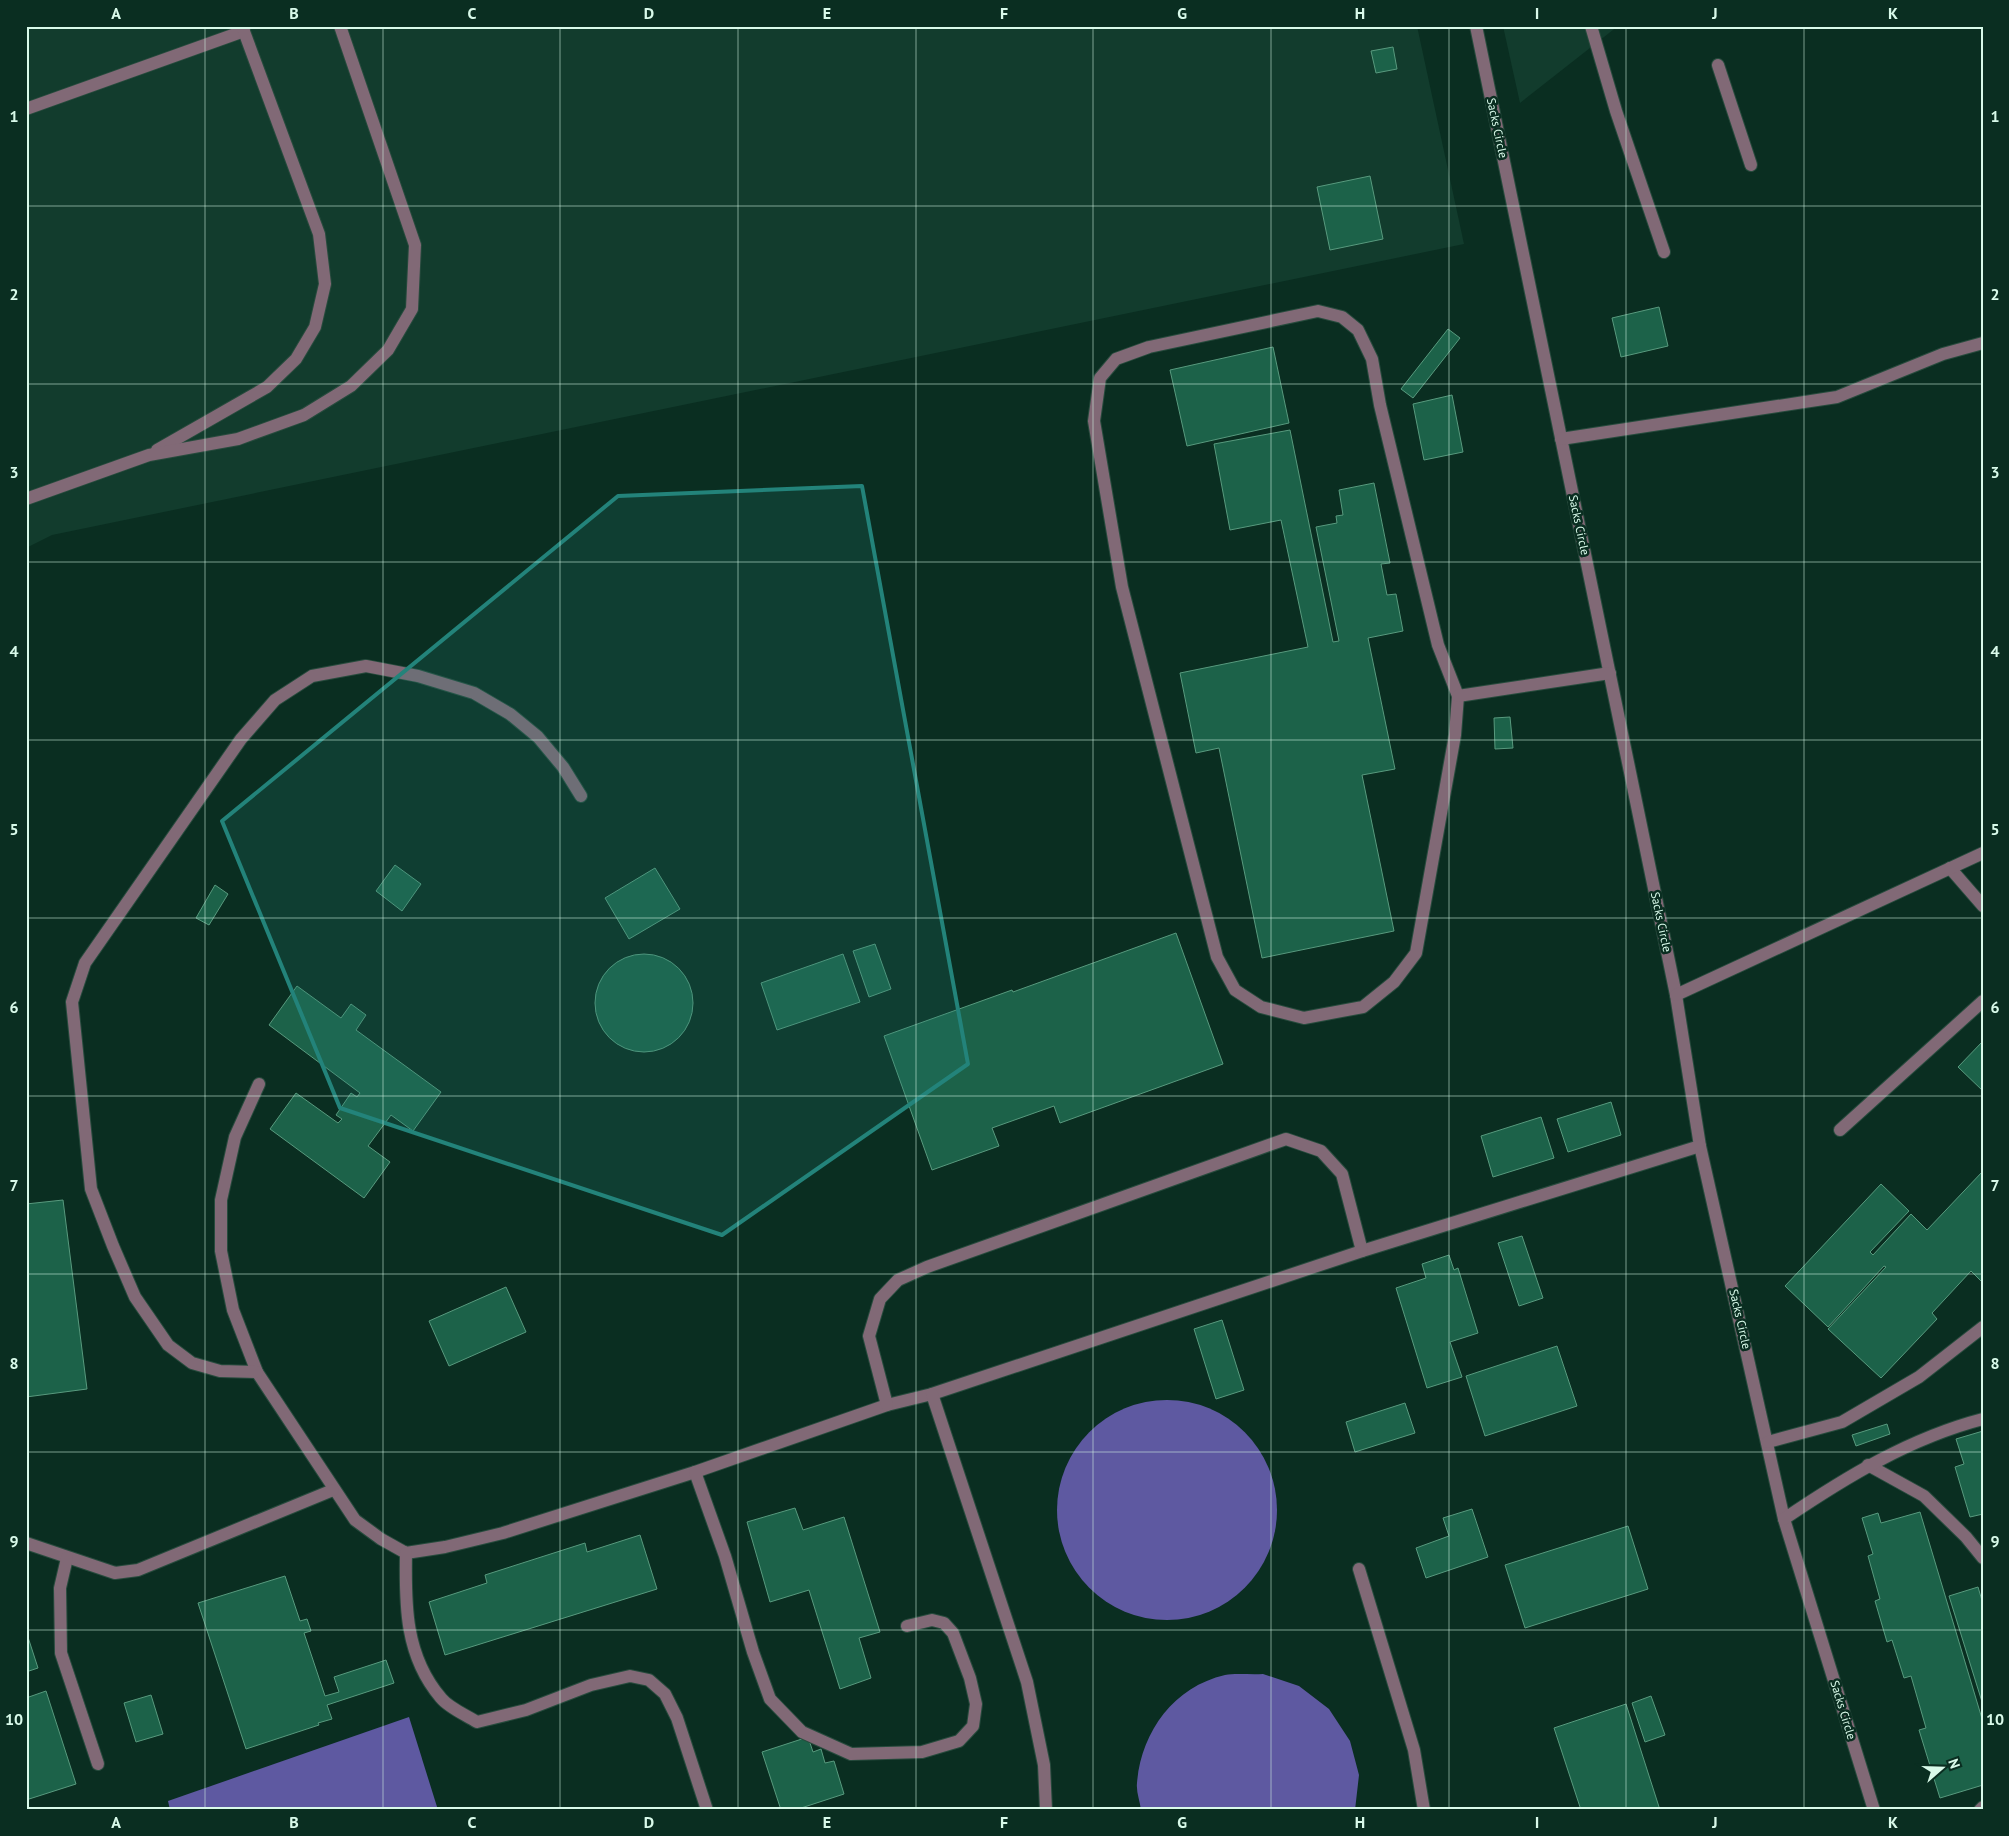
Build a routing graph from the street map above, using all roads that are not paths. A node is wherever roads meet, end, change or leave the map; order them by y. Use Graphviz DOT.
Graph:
graph roads {
  1 [pos="340,26"];
  2 [pos="1476,26"];
  3 [pos="1591,26"];
  4 [pos="243,28"];
  5 [pos="1718,65"];
  6 [pos="26,110"];
  7 [pos="1751,165"];
  8 [pos="1664,252"];
  9 [pos="1983,343"];
  10 [pos="1561,439"];
  11 [pos="149,455"];
  12 [pos="26,499"];
  13 [pos="1610,673"];
  14 [pos="1458,696"];
  15 [pos="581,796"];
  16 [pos="1983,853"];
  17 [pos="1950,868"];
  18 [pos="1983,906"];
  19 [pos="1676,995"];
  20 [pos="1983,1001"];
  21 [pos="259,1084"];
  22 [pos="1840,1130"];
  23 [pos="1700,1146"];
  24 [pos="1362,1250"];
  25 [pos="1983,1327"];
  26 [pos="257,1372"];
  27 [pos="932,1394"];
  28 [pos="887,1405"];
  29 [pos="1983,1418"];
  30 [pos="1768,1442"];
  31 [pos="1868,1465"];
  32 [pos="695,1472"];
  33 [pos="333,1490"];
  34 [pos="1784,1519"];
  35 [pos="26,1543"];
  36 [pos="406,1553"];
  37 [pos="67,1558"];
  38 [pos="1983,1558"];
  39 [pos="1359,1569"];
  40 [pos="908,1626"];
  41 [pos="98,1764"];
  42 [pos="1983,1807"];
  43 [pos="707,1810"];
  44 [pos="1046,1810"];
  45 [pos="1424,1810"];
  46 [pos="1874,1810"];
  47 [pos="1980,1810"];
  1 -- 11 [label="lane"];
  2 -- 10 [label="lane, Sacks Circle"];
  3 -- 8 [label="lane"];
  4 -- 6 [label="lane"];
  4 -- 11 [label="lane"];
  5 -- 7 [label="lane"];
  9 -- 10 [label="lane"];
  10 -- 13 [label="lane, Sacks Circle"];
  11 -- 12 [label="lane"];
  13 -- 14 [label="lane"];
  13 -- 19 [label="lane, Sacks Circle"];
  14 -- 14 [label="lane"];
  15 -- 26 [label="lane"];
  16 -- 17 [label="lane"];
  17 -- 18 [label="lane"];
  17 -- 19 [label="lane"];
  19 -- 23 [label="lane, Sacks Circle"];
  20 -- 22 [label="lane"];
  21 -- 26 [label="lane"];
  23 -- 24 [label="lane"];
  23 -- 30 [label="lane, Sacks Circle"];
  24 -- 27 [label="lane"];
  24 -- 28 [label="lane"];
  25 -- 30 [label="lane"];
  26 -- 33 [label="lane"];
  27 -- 28 [label="lane"];
  27 -- 44 [label="lane"];
  28 -- 32 [label="lane"];
  29 -- 31 [label="lane"];
  30 -- 34 [label="lane, Sacks Circle"];
  31 -- 34 [label="lane"];
  31 -- 38 [label="lane"];
  32 -- 36 [label="lane"];
  32 -- 40 [label="lane"];
  33 -- 36 [label="lane"];
  33 -- 37 [label="lane"];
  34 -- 46 [label="lane, Sacks Circle"];
  35 -- 37 [label="lane"];
  36 -- 43 [label="lane"];
  37 -- 41 [label="lane"];
  39 -- 45 [label="lane"];
  42 -- 47 [label="lane"];
}
